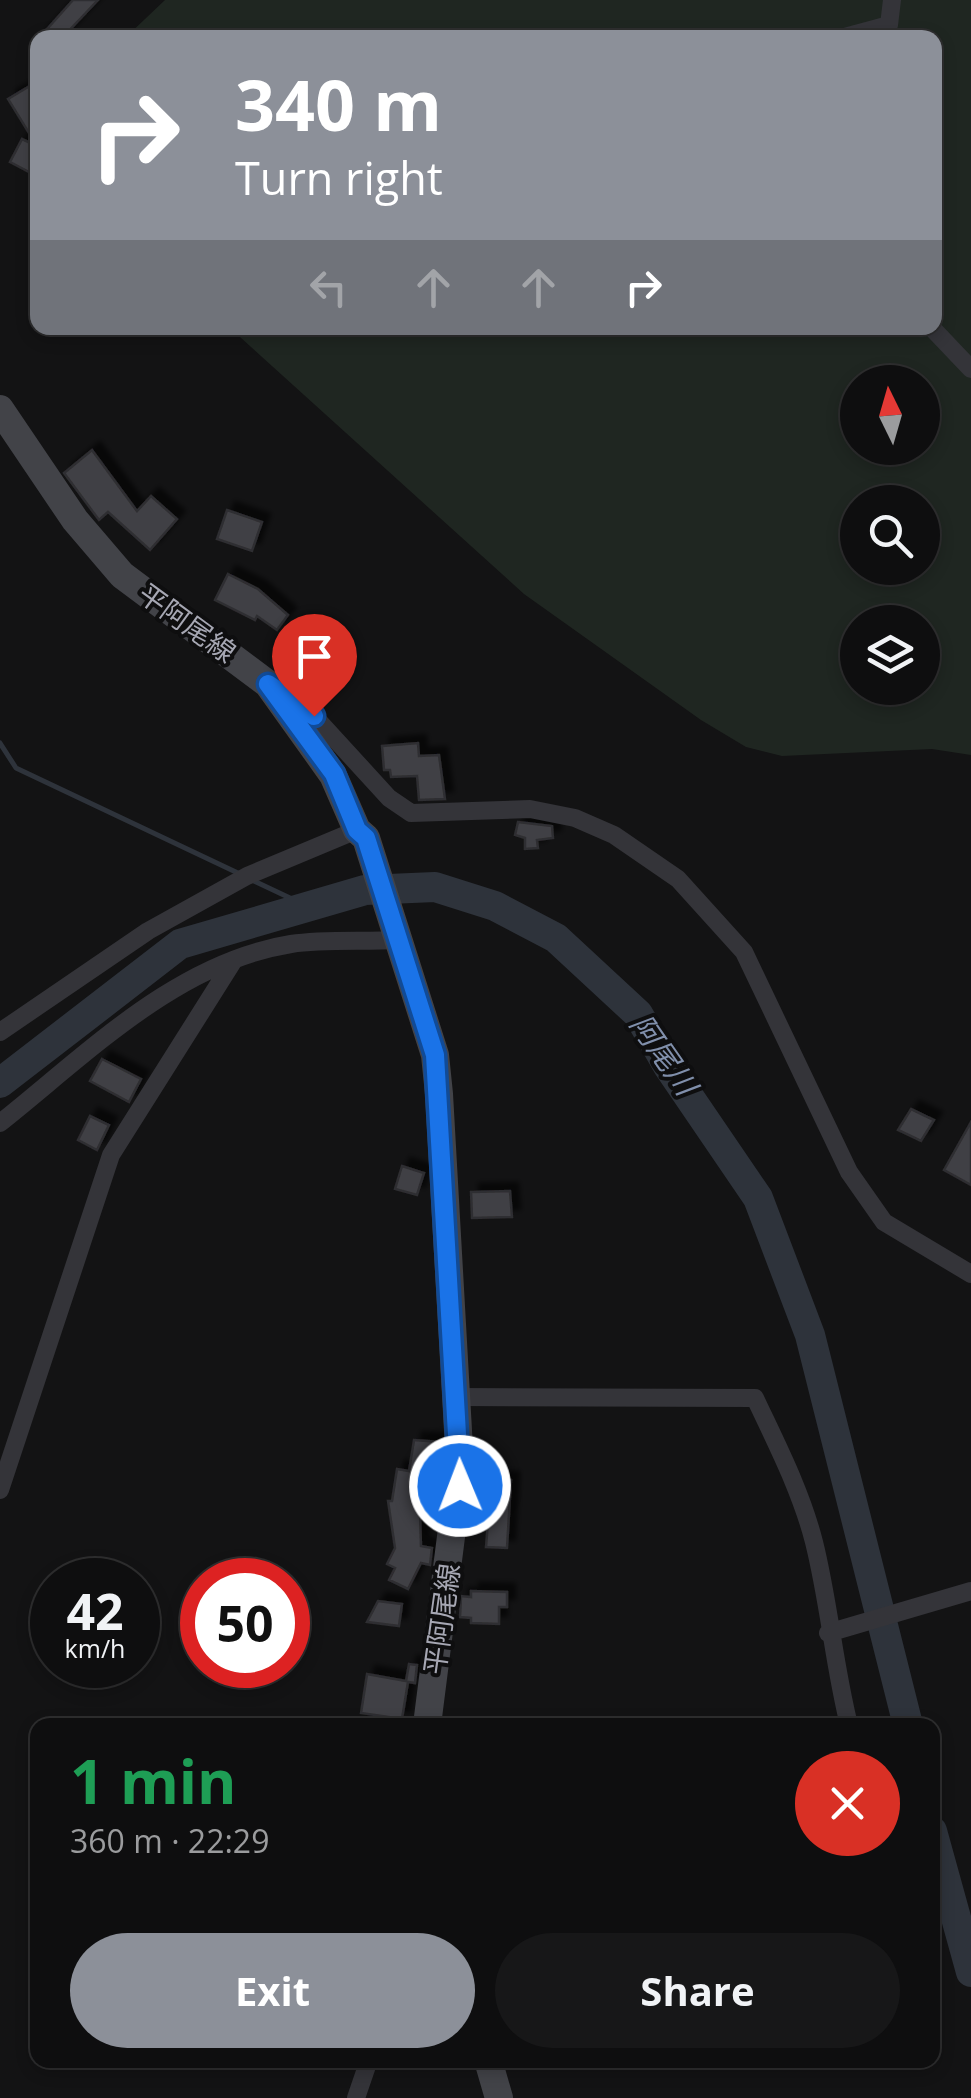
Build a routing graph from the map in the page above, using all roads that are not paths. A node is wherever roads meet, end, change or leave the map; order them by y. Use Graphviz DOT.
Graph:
graph roads {
  1 [pos="892,0"];
  2 [pos="873,30"];
  3 [pos="939,335"];
  4 [pos="971,369"];
  5 [pos="0,409"];
  6 [pos="268,684"];
  7 [pos="362,834"];
  8 [pos="396,935"];
  9 [pos="234,960"];
  10 [pos="0,1032"];
  11 [pos="0,1122"];
  12 [pos="971,1274"];
  13 [pos="457,1397"];
  14 [pos="0,1490"];
  15 [pos="966,1593"];
  16 [pos="828,1633"];
  17 [pos="428,1718"];
  18 [pos="847,1718"];
  19 [pos="366,2068"];
  20 [pos="490,2068"];
  21 [pos="356,2098"];
  22 [pos="499,2098"];
  1 -- 2 [label="street"];
  3 -- 4 [label="street"];
  5 -- 6 [label="main road, 平阿尾線"];
  6 -- 7 [label="main road, 平阿尾線"];
  6 -- 12 [label="street"];
  7 -- 8 [label="main road, 平阿尾線"];
  7 -- 10 [label="street"];
  8 -- 9 [label="street"];
  8 -- 13 [label="main road, 平阿尾線"];
  9 -- 11 [label="street"];
  9 -- 14 [label="street"];
  13 -- 16 [label="street"];
  13 -- 17 [label="main road, 平阿尾線"];
  15 -- 16 [label="street"];
  16 -- 18 [label="street"];
  19 -- 21 [label="street"];
  20 -- 22 [label="main road"];
}
